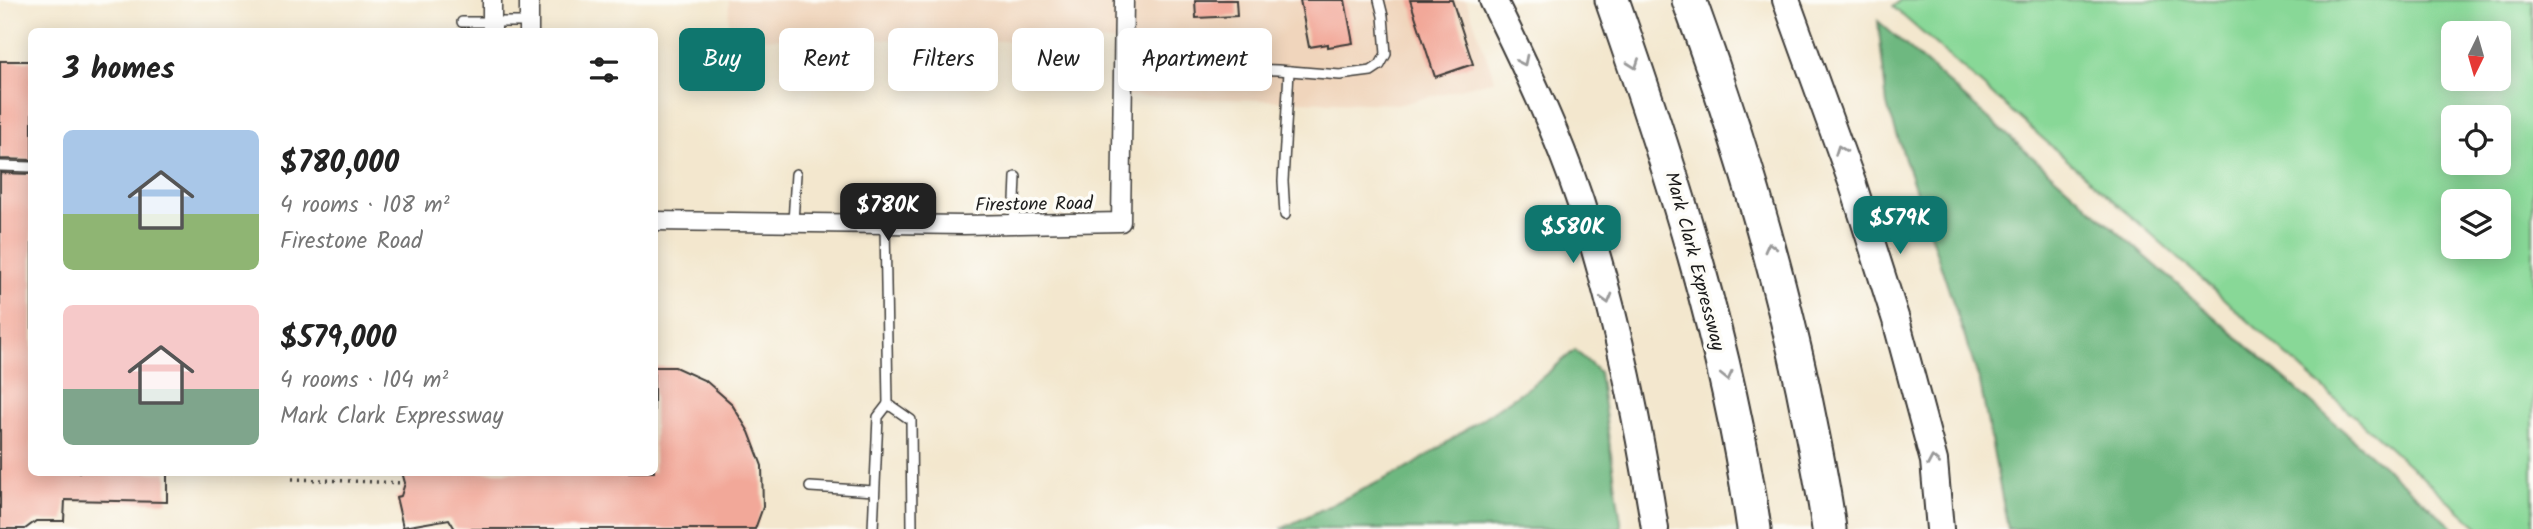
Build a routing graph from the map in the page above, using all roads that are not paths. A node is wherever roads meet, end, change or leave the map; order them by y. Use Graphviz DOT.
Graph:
graph roads {
  1 [pos="492,0"];
  2 [pos="529,0"];
  3 [pos="1124,0"];
  4 [pos="1379,0"];
  5 [pos="1493,0"];
  6 [pos="1612,0"];
  7 [pos="1689,0"];
  8 [pos="1786,0"];
  9 [pos="462,22"];
  10 [pos="492,27"];
  11 [pos="529,27"];
  12 [pos="1124,28"];
  13 [pos="1272,70"];
  14 [pos="1289,71"];
  15 [pos="1123,91"];
  16 [pos="0,166"];
  17 [pos="28,167"];
  18 [pos="796,174"];
  19 [pos="1016,177"];
  20 [pos="1285,215"];
  21 [pos="658,221"];
  22 [pos="793,222"];
  23 [pos="885,224"];
  24 [pos="1014,224"];
  25 [pos="1782,295"];
  26 [pos="888,404"];
  27 [pos="810,487"];
  28 [pos="874,491"];
  29 [pos="873,529"];
  30 [pos="912,529"];
  31 [pos="1656,529"];
  32 [pos="1754,529"];
  33 [pos="1829,529"];
  34 [pos="1845,529"];
  35 [pos="1940,529"];
  1 -- 10 [label="street"];
  2 -- 11 [label="street"];
  3 -- 12 [label="street"];
  4 -- 14 [label="lane"];
  5 -- 31 [label="main road, one-way"];
  6 -- 32 [label="highway, Mark Clark Expressway, one-way"];
  25 -- 7 [label="highway, one-way"];
  35 -- 8 [label="main road, one-way"];
  9 -- 10 [label="lane"];
  10 -- 11 [label="lane"];
  13 -- 14 [label="lane"];
  14 -- 20 [label="lane"];
  15 -- 24 [label="street, Firestone Road"];
  16 -- 17 [label="lane"];
  18 -- 22 [label="lane"];
  19 -- 24 [label="lane"];
  21 -- 22 [label="street, Firestone Road"];
  22 -- 23 [label="street, Firestone Road"];
  23 -- 24 [label="street, Firestone Road"];
  23 -- 26 [label="lane"];
  25 -- 33 [label="highway"];
  25 -- 34 [label="highway"];
  26 -- 28 [label="lane"];
  26 -- 30 [label="lane"];
  27 -- 28 [label="lane"];
  28 -- 29 [label="lane"];
}
